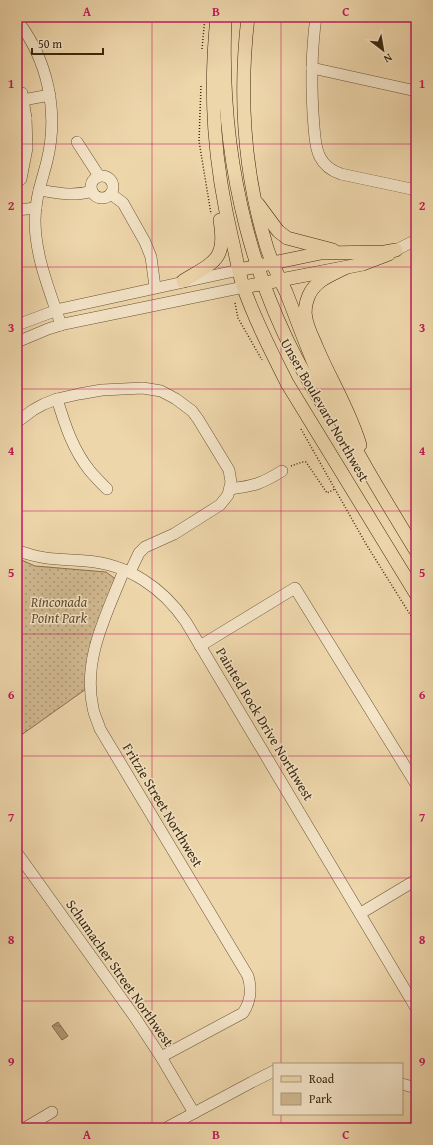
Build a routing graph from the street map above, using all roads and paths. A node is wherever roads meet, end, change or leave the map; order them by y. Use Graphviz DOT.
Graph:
graph roads {
  1 [pos="217,17"];
  2 [pos="225,17"];
  3 [pos="248,17"];
  4 [pos="316,17"];
  5 [pos="17,20"];
  6 [pos="312,68"];
  7 [pos="416,91"];
  8 [pos="50,94"];
  9 [pos="22,121"];
  10 [pos="214,124"];
  11 [pos="77,142"];
  12 [pos="27,148"];
  13 [pos="17,154"];
  14 [pos="99,176"];
  15 [pos="17,182"];
  16 [pos="39,190"];
  17 [pos="416,190"];
  18 [pos="92,191"];
  19 [pos="111,194"];
  20 [pos="256,201"];
  21 [pos="36,208"];
  22 [pos="17,210"];
  23 [pos="416,240"];
  24 [pos="396,250"];
  25 [pos="342,252"];
  26 [pos="273,264"];
  27 [pos="257,267"];
  28 [pos="344,268"];
  29 [pos="239,270"];
  30 [pos="279,279"];
  31 [pos="184,281"];
  32 [pos="263,283"];
  33 [pos="156,287"];
  34 [pos="244,287"];
  35 [pos="235,303"];
  36 [pos="56,310"];
  37 [pos="17,325"];
  38 [pos="61,325"];
  39 [pos="17,342"];
  40 [pos="262,360"];
  41 [pos="416,380"];
  42 [pos="416,392"];
  43 [pos="57,399"];
  44 [pos="17,422"];
  45 [pos="300,428"];
  46 [pos="348,436"];
  47 [pos="367,468"];
  48 [pos="282,471"];
  49 [pos="107,489"];
  50 [pos="230,489"];
  51 [pos="335,489"];
  52 [pos="17,550"];
  53 [pos="416,552"];
  54 [pos="127,571"];
  55 [pos="416,594"];
  56 [pos="416,624"];
  57 [pos="200,646"];
  58 [pos="416,784"];
  59 [pos="17,853"];
  60 [pos="416,880"];
  61 [pos="361,913"];
  62 [pos="416,1008"];
  63 [pos="161,1057"];
  64 [pos="273,1072"];
  65 [pos="403,1084"];
  66 [pos="416,1088"];
  67 [pos="52,1112"];
  68 [pos="194,1113"];
  69 [pos="416,1125"];
  70 [pos="25,1128"];
  71 [pos="166,1128"];
  72 [pos="412,1128"];
  1 -- 10 [label="main road, Unser Boulevard Northwest"];
  2 -- 27 [label="main road"];
  3 -- 20 [label="main road, Unser Boulevard Northwest"];
  4 -- 6 [label="street"];
  5 -- 8 [label="street"];
  6 -- 7 [label="street"];
  6 -- 17 [label="street"];
  8 -- 9 [label="street"];
  8 -- 16 [label="street"];
  9 -- 12 [label="street"];
  10 -- 29 [label="main road, Unser Boulevard Northwest"];
  10 -- 31 [label="main road"];
  11 -- 14 [label="street"];
  12 -- 13 [label="street"];
  12 -- 15 [label="street"];
  14 -- 18 [label="street"];
  14 -- 19 [label="street"];
  16 -- 18 [label="street"];
  16 -- 21 [label="street"];
  18 -- 19 [label="street"];
  19 -- 33 [label="street"];
  20 -- 25 [label="main road"];
  20 -- 26 [label="main road, Unser Boulevard Northwest"];
  21 -- 22 [label="street"];
  21 -- 36 [label="street"];
  23 -- 24 [label="street"];
  24 -- 25 [label="main road"];
  24 -- 28 [label="main road"];
  25 -- 26 [label="main road"];
  26 -- 27 [label="main road"];
  26 -- 30 [label="main road, Unser Boulevard Northwest"];
  27 -- 29 [label="main road"];
  27 -- 32 [label="main road"];
  28 -- 30 [label="main road"];
  28 -- 47 [label="main road"];
  29 -- 31 [label="street"];
  29 -- 34 [label="main road, Unser Boulevard Northwest"];
  30 -- 32 [label="main road"];
  30 -- 46 [label="main road, Unser Boulevard Northwest"];
  31 -- 33 [label="street"];
  32 -- 34 [label="main road"];
  32 -- 46 [label="main road"];
  33 -- 36 [label="street"];
  34 -- 38 [label="street"];
  34 -- 55 [label="main road, Unser Boulevard Northwest"];
  35 -- 40 [label="path"];
  36 -- 37 [label="street"];
  36 -- 38 [label="street"];
  38 -- 39 [label="street"];
  41 -- 42 [label="path"];
  43 -- 44 [label="street"];
  43 -- 49 [label="street"];
  43 -- 50 [label="street"];
  45 -- 51 [label="path"];
  46 -- 47 [label="main road, Unser Boulevard Northwest"];
  47 -- 53 [label="main road, Unser Boulevard Northwest"];
  48 -- 50 [label="street"];
  48 -- 51 [label="path"];
  50 -- 54 [label="street, Fritzie Street Northwest"];
  51 -- 56 [label="path"];
  52 -- 54 [label="street, Painted Rock Drive Northwest"];
  54 -- 57 [label="street, Painted Rock Drive Northwest"];
  54 -- 63 [label="street, Fritzie Street Northwest"];
  57 -- 58 [label="street"];
  57 -- 61 [label="street, Painted Rock Drive Northwest"];
  59 -- 63 [label="street, Schumacher Street Northwest"];
  60 -- 61 [label="street"];
  61 -- 62 [label="street, Painted Rock Drive Northwest"];
  63 -- 68 [label="street, Schumacher Street Northwest"];
  64 -- 68 [label="street"];
  65 -- 66 [label="street"];
  67 -- 70 [label="street"];
  68 -- 71 [label="street"];
  69 -- 72 [label="street"];
}
